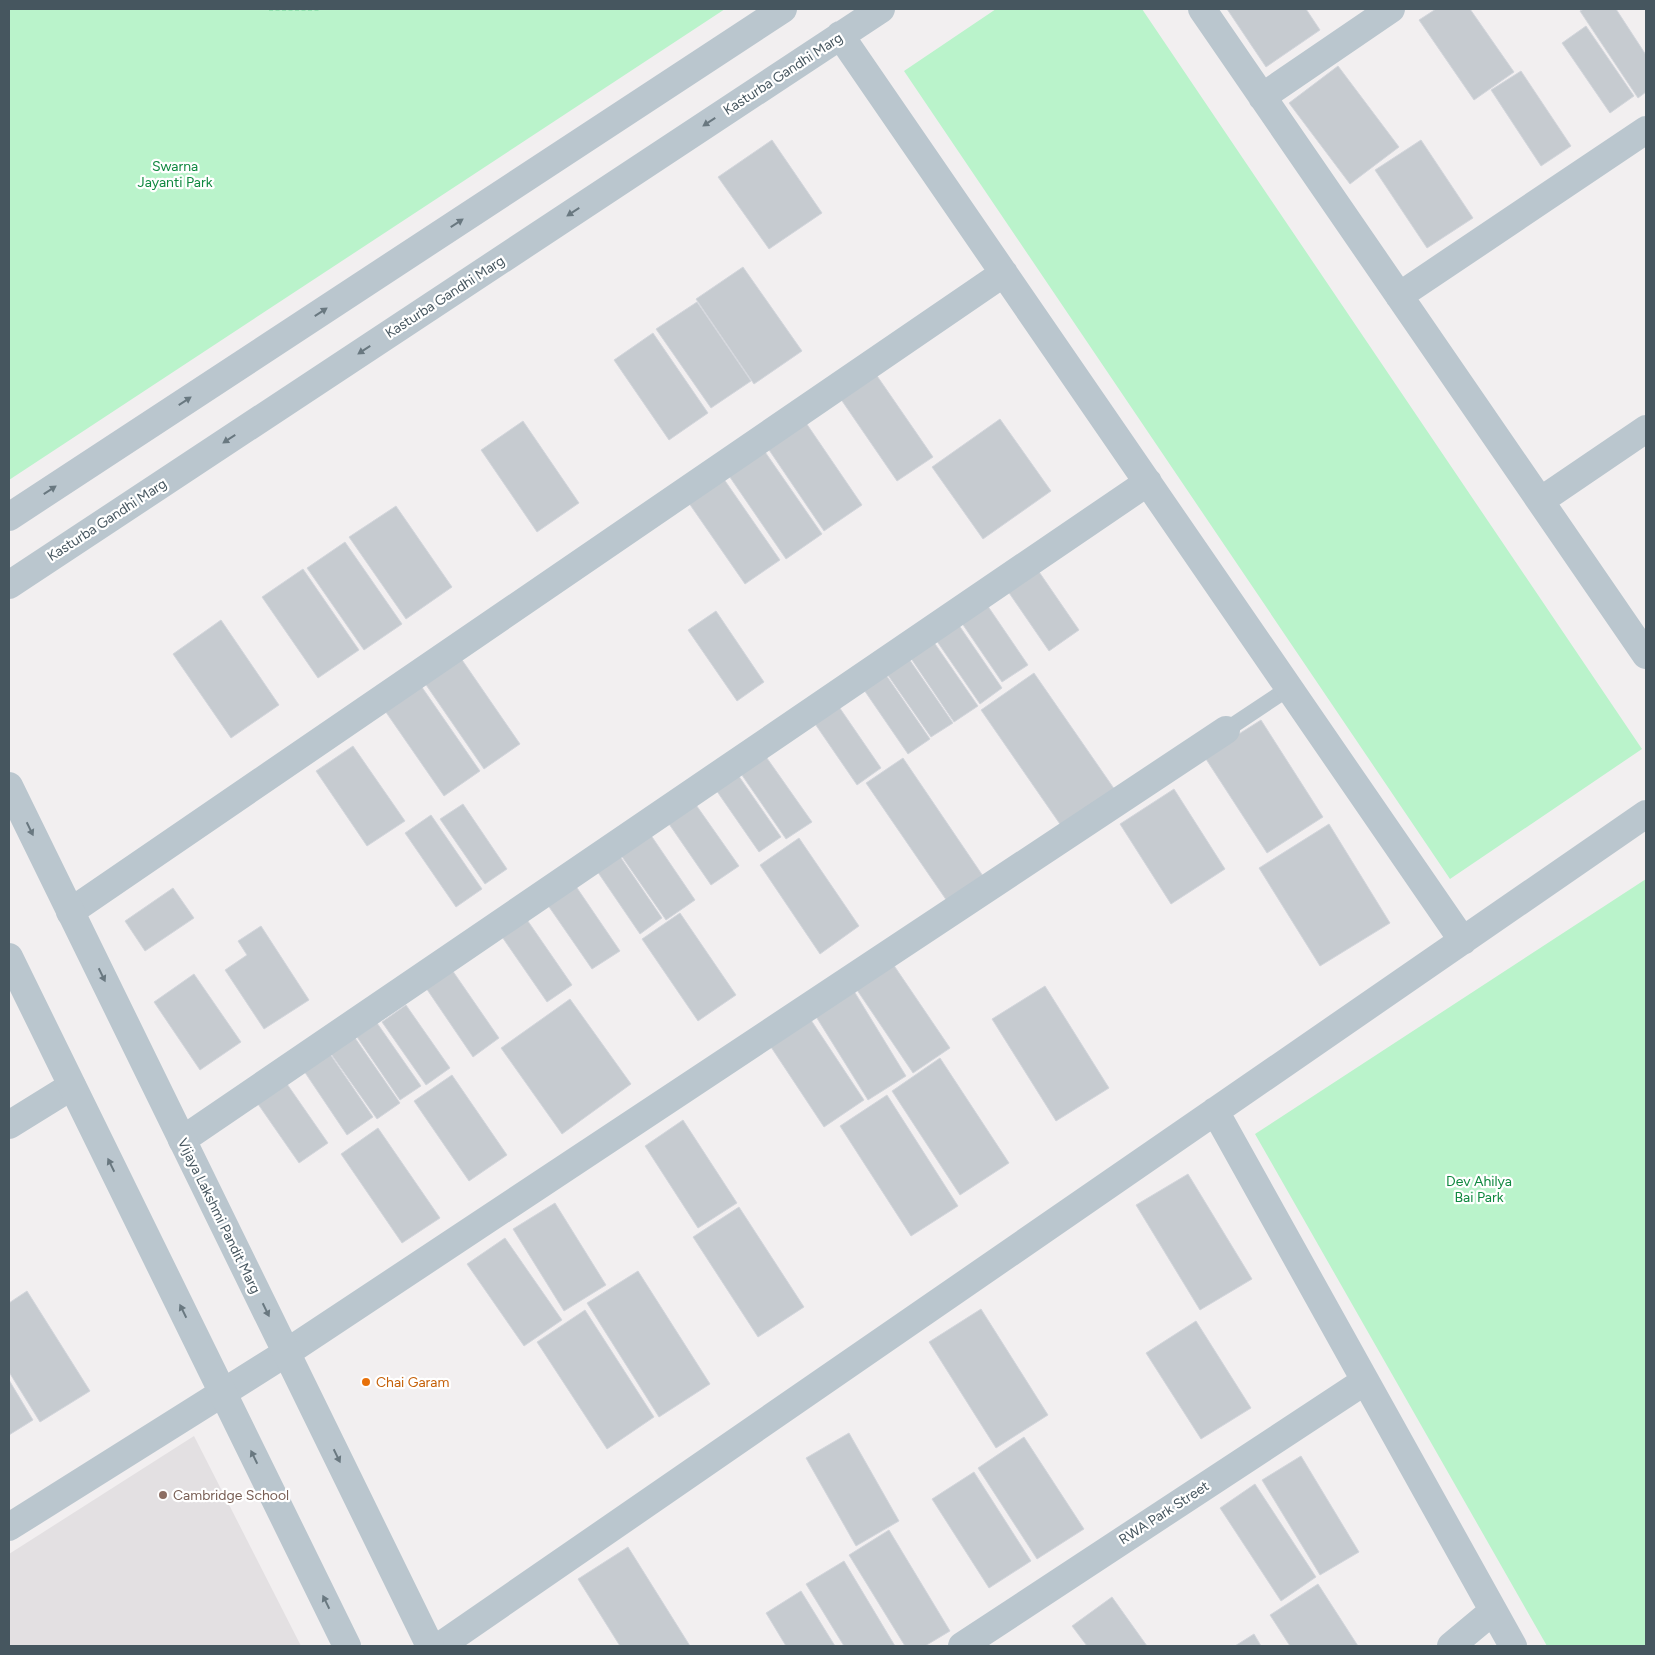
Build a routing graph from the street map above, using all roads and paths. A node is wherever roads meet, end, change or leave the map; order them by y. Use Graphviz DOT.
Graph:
graph roads {
  1 [pos="269,9"];
  2 [pos="319,9"];
  3 [pos="783,9"];
  4 [pos="881,9"];
  5 [pos="1202,9"];
  6 [pos="1391,9"];
  7 [pos="840,36"];
  8 [pos="1262,96"];
  9 [pos="1646,130"];
  10 [pos="1004,273"];
  11 [pos="1399,296"];
  12 [pos="1646,429"];
  13 [pos="1148,482"];
  14 [pos="1540,501"];
  15 [pos="9,517"];
  16 [pos="9,584"];
  17 [pos="1646,655"];
  18 [pos="1289,688"];
  19 [pos="1226,730"];
  20 [pos="9,786"];
  21 [pos="1646,814"];
  22 [pos="70,912"];
  23 [pos="1463,941"];
  24 [pos="9,957"];
  25 [pos="72,1086"];
  26 [pos="1215,1112"];
  27 [pos="9,1125"];
  28 [pos="182,1140"];
  29 [pos="286,1353"];
  30 [pos="1365,1381"];
  31 [pos="223,1392"];
  32 [pos="9,1527"];
  33 [pos="1493,1611"];
  34 [pos="347,1646"];
  35 [pos="430,1646"];
  36 [pos="440,1646"];
  37 [pos="962,1646"];
  38 [pos="1451,1646"];
  39 [pos="1513,1646"];
  1 -- 2 [label="path"];
  15 -- 3 [label="street, one-way"];
  4 -- 7 [label="street, Kasturba Gandhi Marg"];
  5 -- 8 [label="street"];
  6 -- 8 [label="street"];
  7 -- 10 [label="street"];
  7 -- 16 [label="street, Kasturba Gandhi Marg, one-way"];
  8 -- 11 [label="street"];
  9 -- 11 [label="street"];
  10 -- 13 [label="street"];
  10 -- 22 [label="street"];
  11 -- 14 [label="street"];
  12 -- 14 [label="street"];
  13 -- 18 [label="street"];
  13 -- 28 [label="street"];
  14 -- 17 [label="street"];
  18 -- 19 [label="lane"];
  18 -- 23 [label="street"];
  19 -- 29 [label="street"];
  20 -- 22 [label="street, Vijaya Lakshmi Pandit Marg, one-way"];
  21 -- 23 [label="street"];
  22 -- 28 [label="street, Vijaya Lakshmi Pandit Marg, one-way"];
  23 -- 26 [label="street"];
  24 -- 25 [label="street"];
  25 -- 27 [label="street"];
  31 -- 25 [label="street, one-way"];
  26 -- 30 [label="street"];
  26 -- 36 [label="street"];
  28 -- 29 [label="street, Vijaya Lakshmi Pandit Marg, one-way"];
  29 -- 31 [label="street"];
  29 -- 35 [label="street, Vijaya Lakshmi Pandit Marg, one-way"];
  30 -- 33 [label="street"];
  30 -- 37 [label="street, RWA Park Street"];
  31 -- 32 [label="street"];
  34 -- 31 [label="street, one-way"];
  33 -- 38 [label="street"];
  33 -- 39 [label="street"];
}
